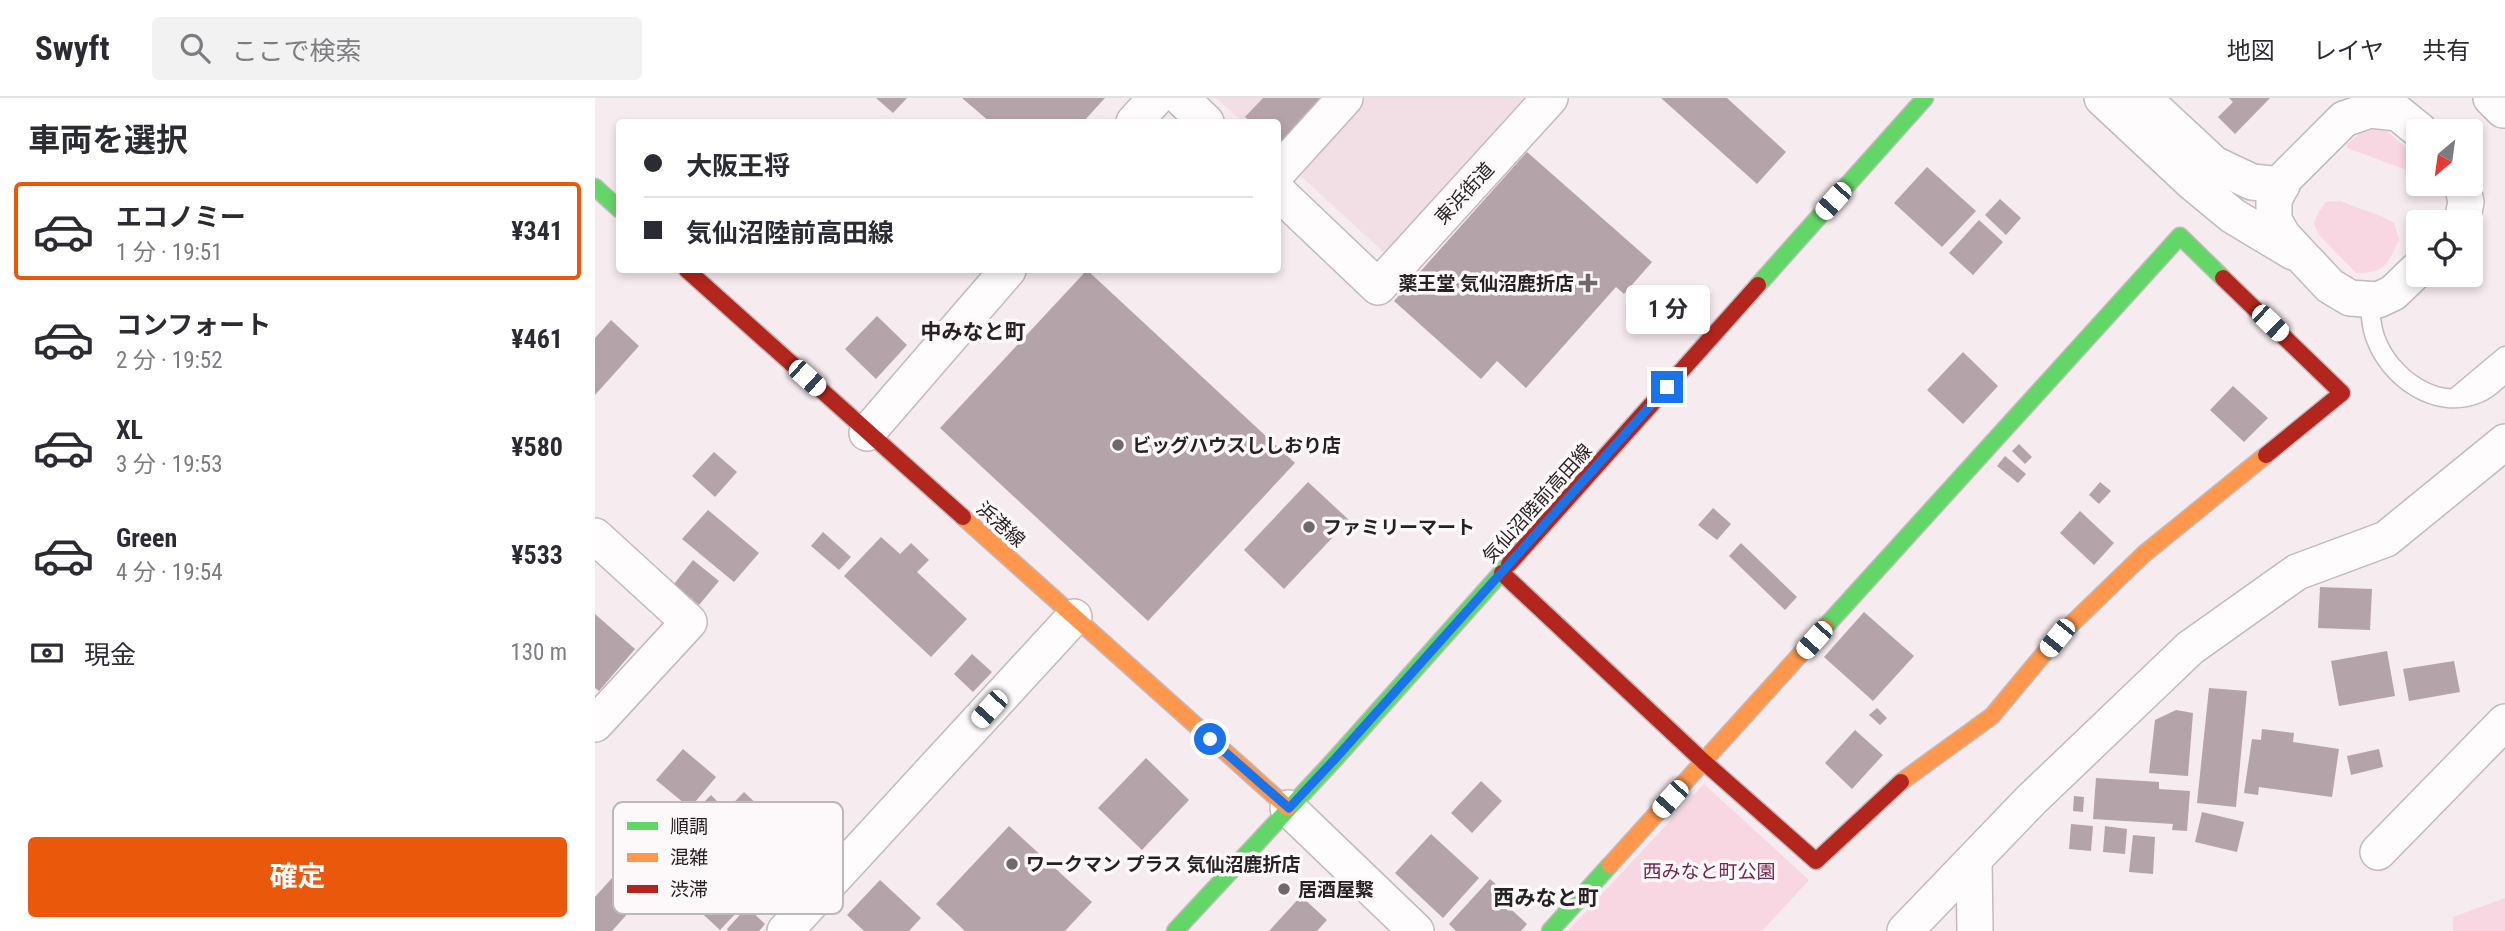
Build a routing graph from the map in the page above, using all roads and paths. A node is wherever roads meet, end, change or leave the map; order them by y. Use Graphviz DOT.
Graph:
graph roads {
  1 [pos="1156,98"];
  2 [pos="1181,98"];
  3 [pos="1345,98"];
  4 [pos="1550,98"];
  5 [pos="1925,98"];
  6 [pos="2102,98"];
  7 [pos="2119,98"];
  8 [pos="2143,98"];
  9 [pos="2491,98"];
  10 [pos="2505,108"];
  11 [pos="1138,119"];
  12 [pos="1203,119"];
  13 [pos="2406,120"];
  14 [pos="1281,169"];
  15 [pos="2282,185"];
  16 [pos="595,187"];
  17 [pos="1281,195"];
  18 [pos="616,206"];
  19 [pos="2233,216"];
  20 [pos="2299,255"];
  21 [pos="690,273"];
  22 [pos="1005,273"];
  23 [pos="2406,280"];
  24 [pos="2370,299"];
  25 [pos="2505,356"];
  26 [pos="2505,373"];
  27 [pos="2453,400"];
  28 [pos="867,433"];
  29 [pos="2505,442"];
  30 [pos="595,536"];
  31 [pos="1502,573"];
  32 [pos="1073,617"];
  33 [pos="2505,722"];
  34 [pos="595,724"];
  35 [pos="1704,762"];
  36 [pos="1289,808"];
  37 [pos="2378,852"];
  38 [pos="1974,861"];
  39 [pos="843,868"];
  40 [pos="801,914"];
  41 [pos="785,931"];
  42 [pos="1175,931"];
  43 [pos="1416,931"];
  44 [pos="1550,931"];
  45 [pos="1905,931"];
  46 [pos="1975,931"];
  1 -- 11 [label="street"];
  2 -- 12 [label="street"];
  3 -- 14 [label="street"];
  4 -- 17 [label="street, 東浜街道"];
  5 -- 31 [label="street, 気仙沼陸前高田線"];
  6 -- 19 [label="street"];
  7 -- 19 [label="street"];
  8 -- 15 [label="street"];
  9 -- 10 [label="street"];
  13 -- 15 [label="street"];
  15 -- 20 [label="street"];
  16 -- 18 [label="street"];
  19 -- 20 [label="street"];
  20 -- 24 [label="street"];
  21 -- 28 [label="street, 浜港線"];
  22 -- 28 [label="street"];
  23 -- 24 [label="street"];
  24 -- 27 [label="lane"];
  25 -- 27 [label="lane"];
  26 -- 27 [label="lane"];
  28 -- 32 [label="street, 浜港線"];
  29 -- 38 [label="street"];
  30 -- 34 [label="street"];
  31 -- 35 [label="street"];
  31 -- 36 [label="street, 気仙沼陸前高田線"];
  32 -- 36 [label="street, 浜港線"];
  32 -- 39 [label="street"];
  33 -- 37 [label="street"];
  35 -- 35 [label="street"];
  35 -- 44 [label="street"];
  36 -- 42 [label="street, 気仙沼陸前高田線"];
  36 -- 43 [label="street"];
  38 -- 45 [label="street"];
  38 -- 46 [label="street"];
  40 -- 41 [label="street"];
}
